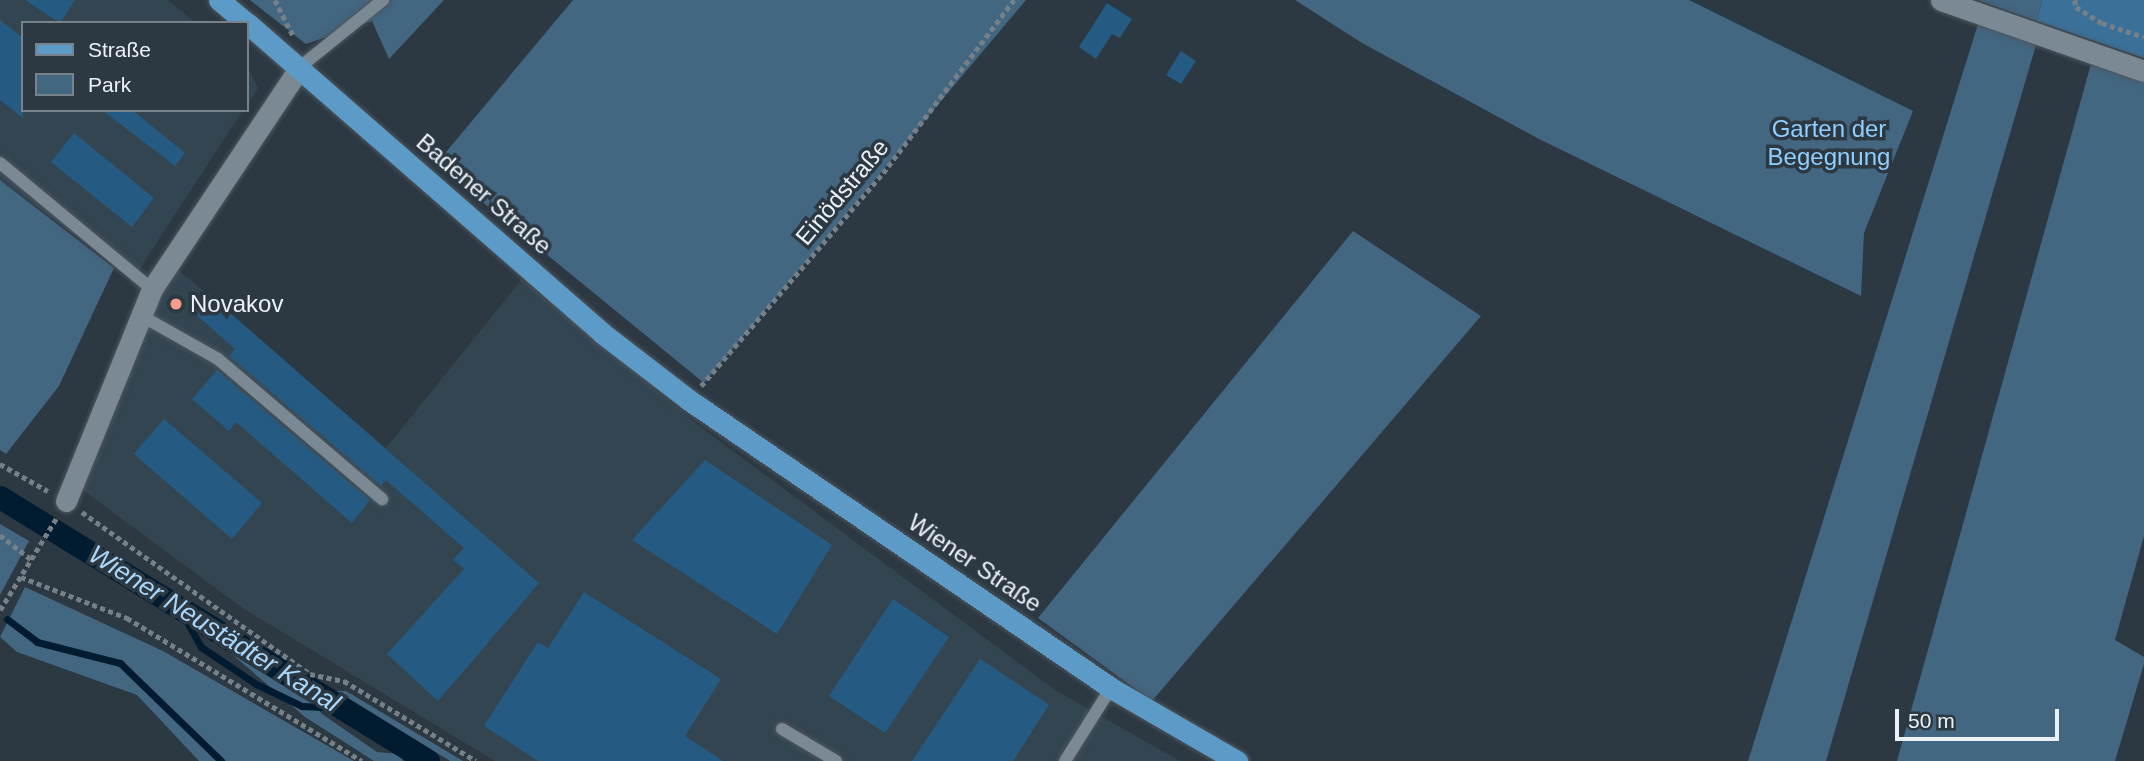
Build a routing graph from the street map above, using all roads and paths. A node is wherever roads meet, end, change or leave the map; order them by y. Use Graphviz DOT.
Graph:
graph roads {
  1 [pos="219,0"];
  2 [pos="383,0"];
  3 [pos="1014,0"];
  4 [pos="1941,0"];
  5 [pos="2076,0"];
  6 [pos="245,21"];
  7 [pos="248,24"];
  8 [pos="2144,37"];
  9 [pos="300,67"];
  10 [pos="2144,71"];
  11 [pos="0,163"];
  12 [pos="152,289"];
  13 [pos="140,314"];
  14 [pos="690,400"];
  15 [pos="0,464"];
  16 [pos="382,499"];
  17 [pos="66,501"];
  18 [pos="0,535"];
  19 [pos="32,560"];
  20 [pos="21,578"];
  21 [pos="0,610"];
  22 [pos="1111,688"];
  23 [pos="782,729"];
  24 [pos="362,761"];
  25 [pos="476,761"];
  26 [pos="836,761"];
  27 [pos="1065,761"];
  28 [pos="1237,761"];
  1 -- 6 [label="main road, Badener Straße"];
  2 -- 9 [label="lane"];
  3 -- 14 [label="path, Einödstraße"];
  4 -- 10 [label="street"];
  5 -- 8 [label="path"];
  7 -- 9 [label="main road, Badener Straße"];
  9 -- 12 [label="street"];
  9 -- 14 [label="main road, Badener Straße"];
  11 -- 12 [label="lane"];
  12 -- 13 [label="street"];
  13 -- 16 [label="lane"];
  13 -- 17 [label="street"];
  14 -- 22 [label="main road, Wiener Straße"];
  15 -- 17 [label="path"];
  17 -- 19 [label="path"];
  17 -- 25 [label="path"];
  18 -- 19 [label="path"];
  19 -- 20 [label="path"];
  20 -- 21 [label="path"];
  20 -- 24 [label="path"];
  22 -- 27 [label="lane"];
  22 -- 28 [label="main road, Wiener Straße"];
  23 -- 26 [label="lane"];
}
